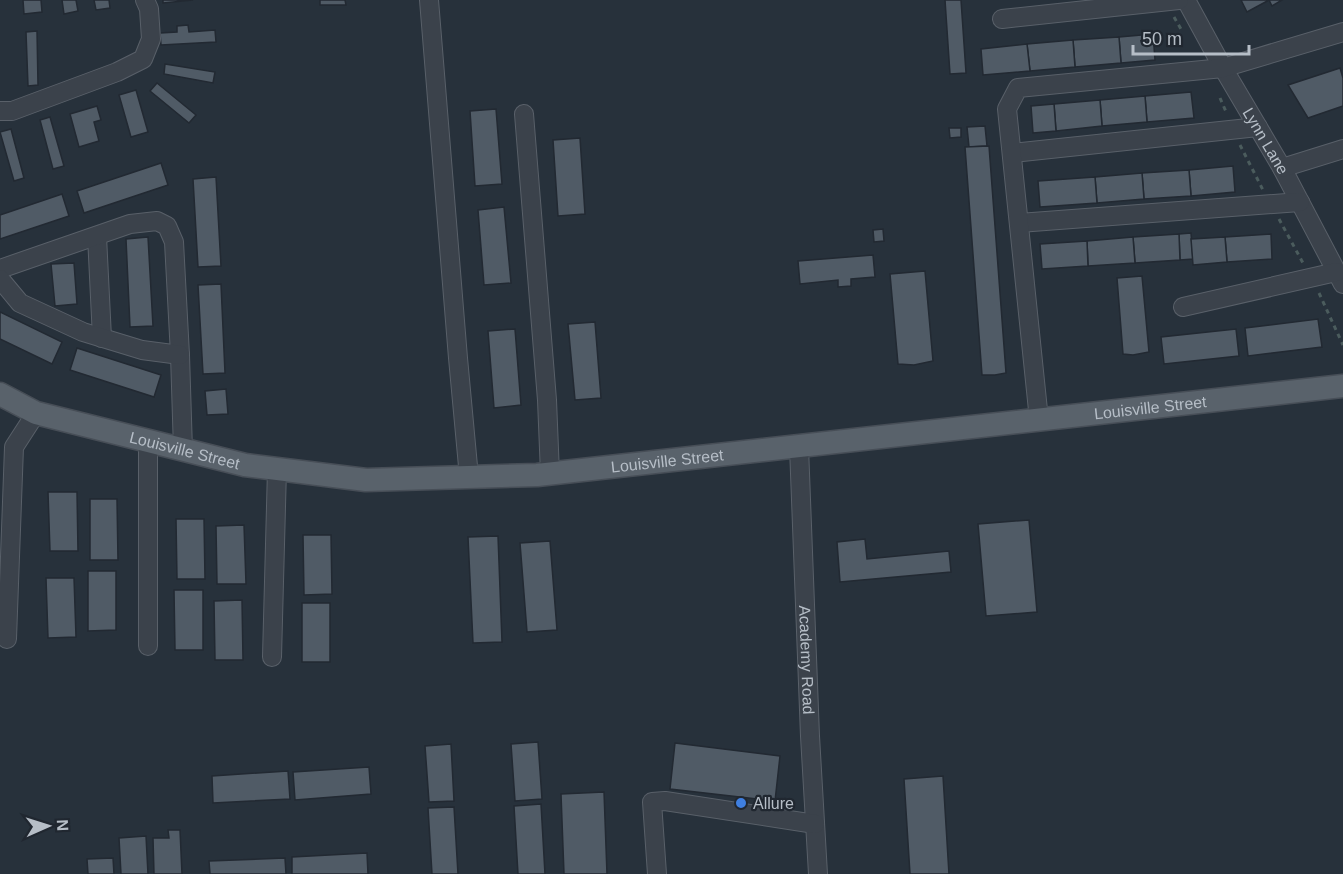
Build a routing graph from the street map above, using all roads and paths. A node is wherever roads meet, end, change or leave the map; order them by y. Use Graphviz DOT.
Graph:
graph roads {
  1 [pos="145,0"];
  2 [pos="429,0"];
  3 [pos="1186,0"];
  4 [pos="1172,1"];
  5 [pos="1002,19"];
  6 [pos="1182,31"];
  7 [pos="1343,32"];
  8 [pos="1214,69"];
  9 [pos="0,111"];
  10 [pos="525,114"];
  11 [pos="1257,127"];
  12 [pos="1233,129"];
  13 [pos="1343,149"];
  14 [pos="1012,153"];
  15 [pos="1282,168"];
  16 [pos="1300,202"];
  17 [pos="1271,204"];
  18 [pos="1019,223"];
  19 [pos="98,236"];
  20 [pos="0,269"];
  21 [pos="1311,278"];
  22 [pos="1340,278"];
  23 [pos="0,279"];
  24 [pos="1183,307"];
  25 [pos="102,339"];
  26 [pos="1343,345"];
  27 [pos="180,355"];
  28 [pos="1343,386"];
  29 [pos="0,394"];
  30 [pos="36,413"];
  31 [pos="1039,420"];
  32 [pos="148,441"];
  33 [pos="799,447"];
  34 [pos="183,450"];
  35 [pos="277,469"];
  36 [pos="550,474"];
  37 [pos="470,477"];
  38 [pos="5,548"];
  39 [pos="7,639"];
  40 [pos="148,646"];
  41 [pos="272,657"];
  42 [pos="816,824"];
  43 [pos="657,874"];
  44 [pos="818,874"];
  1 -- 9 [label="street"];
  2 -- 37 [label="street"];
  3 -- 8 [label="street, Lynn Lane"];
  4 -- 5 [label="street"];
  4 -- 6 [label="path"];
  7 -- 8 [label="street"];
  8 -- 11 [label="street, Lynn Lane"];
  8 -- 12 [label="path"];
  8 -- 14 [label="street"];
  10 -- 36 [label="street"];
  11 -- 12 [label="street"];
  11 -- 15 [label="street, Lynn Lane"];
  12 -- 14 [label="street"];
  12 -- 17 [label="path"];
  13 -- 15 [label="street"];
  14 -- 18 [label="street"];
  15 -- 16 [label="street, Lynn Lane"];
  16 -- 17 [label="street"];
  16 -- 22 [label="street, Lynn Lane"];
  17 -- 18 [label="street"];
  17 -- 21 [label="path"];
  18 -- 31 [label="street"];
  19 -- 20 [label="street"];
  19 -- 25 [label="street"];
  19 -- 27 [label="street"];
  21 -- 22 [label="street"];
  21 -- 24 [label="street"];
  21 -- 26 [label="path"];
  23 -- 25 [label="street"];
  25 -- 27 [label="street"];
  27 -- 34 [label="street"];
  28 -- 31 [label="main road, Louisville Street"];
  29 -- 30 [label="main road, Louisville Street"];
  30 -- 32 [label="main road, Louisville Street"];
  30 -- 38 [label="street"];
  31 -- 33 [label="main road, Louisville Street"];
  32 -- 34 [label="main road, Louisville Street"];
  32 -- 40 [label="street"];
  33 -- 36 [label="main road, Louisville Street"];
  33 -- 42 [label="street, Academy Road"];
  34 -- 35 [label="main road, Louisville Street"];
  35 -- 37 [label="main road, Louisville Street"];
  35 -- 41 [label="street"];
  36 -- 37 [label="main road, Louisville Street"];
  38 -- 39 [label="street"];
  42 -- 43 [label="street"];
  42 -- 44 [label="street, Academy Road"];
}
